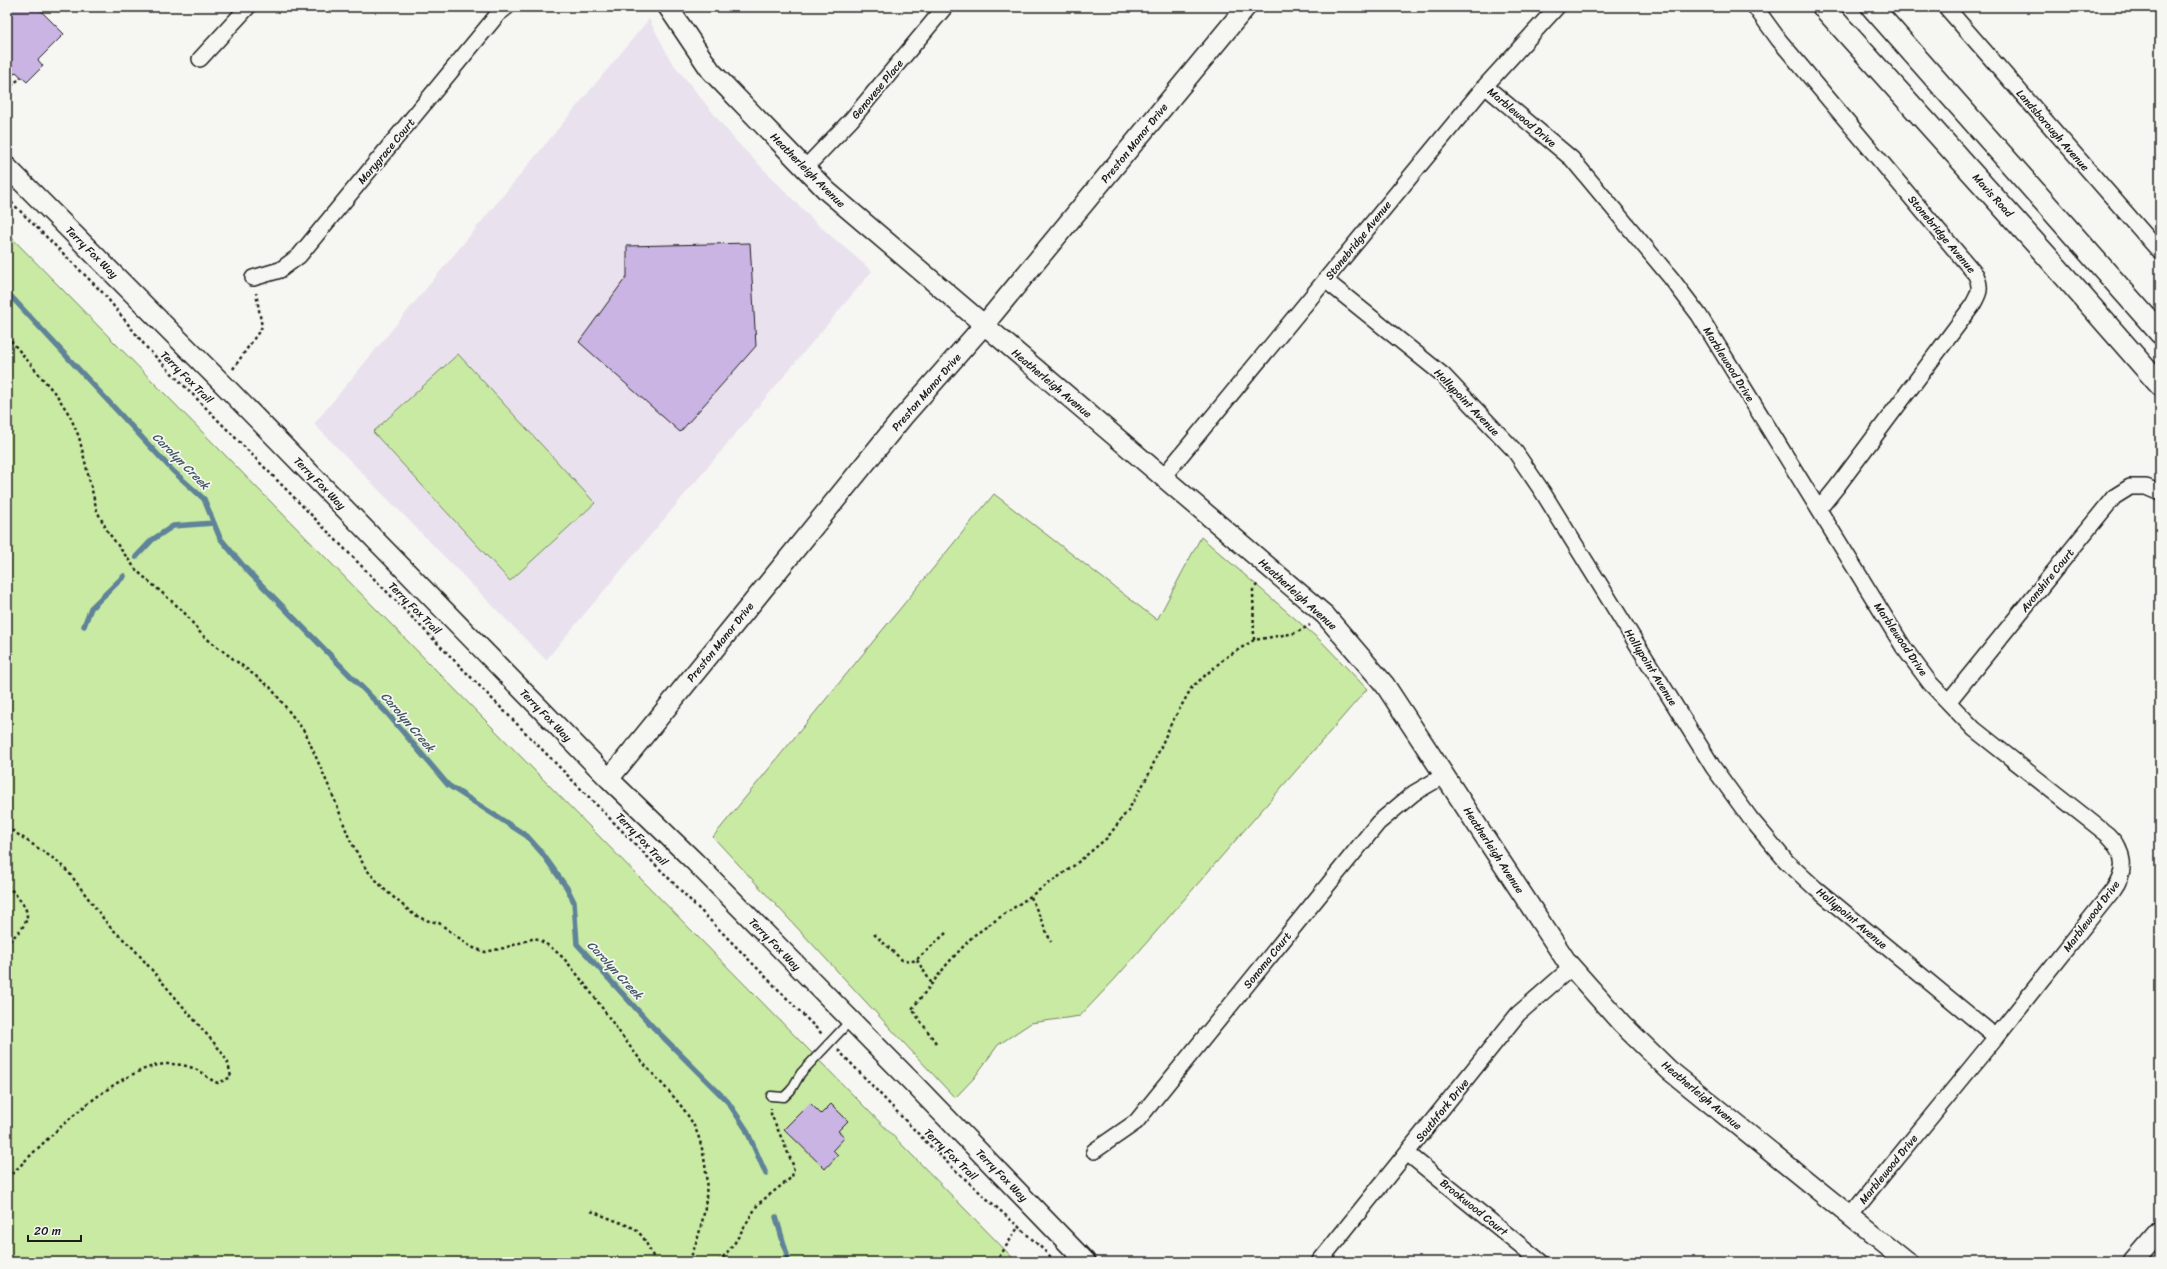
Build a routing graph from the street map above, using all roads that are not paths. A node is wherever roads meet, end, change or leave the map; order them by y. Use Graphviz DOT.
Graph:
graph roads {
  1 [pos="248,7"];
  2 [pos="507,7"];
  3 [pos="668,7"];
  4 [pos="945,7"];
  5 [pos="1246,7"];
  6 [pos="1558,7"];
  7 [pos="1755,7"];
  8 [pos="1823,7"];
  9 [pos="1872,7"];
  10 [pos="1946,7"];
  11 [pos="200,59"];
  12 [pos="1485,86"];
  13 [pos="7,167"];
  14 [pos="805,168"];
  15 [pos="2160,252"];
  16 [pos="253,278"];
  17 [pos="1325,280"];
  18 [pos="984,325"];
  19 [pos="2160,333"];
  20 [pos="2160,386"];
  21 [pos="1163,477"];
  22 [pos="2160,493"];
  23 [pos="1818,508"];
  24 [pos="1948,702"];
  25 [pos="1445,775"];
  26 [pos="609,779"];
  27 [pos="1572,967"];
  28 [pos="850,1021"];
  29 [pos="1996,1037"];
  30 [pos="771,1096"];
  31 [pos="1094,1151"];
  32 [pos="1407,1153"];
  33 [pos="1850,1216"];
  34 [pos="2160,1231"];
  35 [pos="1086,1262"];
  36 [pos="1319,1262"];
  37 [pos="1541,1262"];
  38 [pos="1907,1262"];
  39 [pos="2133,1262"];
  1 -- 11 [label="street"];
  2 -- 16 [label="street, Marygrace Court"];
  3 -- 14 [label="street, Heatherleigh Avenue"];
  4 -- 14 [label="street, Genovese Place"];
  5 -- 18 [label="street, Preston Manor Drive"];
  6 -- 12 [label="street, Stonebridge Avenue"];
  7 -- 23 [label="street, Stonebridge Avenue"];
  8 -- 20 [label="main road, Mavis Road"];
  9 -- 19 [label="main road"];
  10 -- 15 [label="street, Landsborough Avenue"];
  12 -- 17 [label="street, Stonebridge Avenue"];
  12 -- 23 [label="street, Marblewood Drive"];
  13 -- 26 [label="street, Terry Fox Way"];
  14 -- 18 [label="street, Heatherleigh Avenue"];
  17 -- 21 [label="street, Stonebridge Avenue"];
  17 -- 29 [label="street, Hollypoint Avenue"];
  18 -- 21 [label="street, Heatherleigh Avenue"];
  18 -- 26 [label="street, Preston Manor Drive"];
  21 -- 25 [label="street, Heatherleigh Avenue"];
  22 -- 24 [label="street, Avonshire Court"];
  23 -- 24 [label="street, Marblewood Drive"];
  24 -- 29 [label="street, Marblewood Drive"];
  25 -- 27 [label="street, Heatherleigh Avenue"];
  25 -- 31 [label="street, Sonoma Court"];
  26 -- 28 [label="street, Terry Fox Way"];
  27 -- 32 [label="street, Southfork Drive"];
  27 -- 33 [label="street, Heatherleigh Avenue"];
  28 -- 30 [label="lane"];
  28 -- 35 [label="street, Terry Fox Way"];
  29 -- 33 [label="street, Marblewood Drive"];
  32 -- 36 [label="street, Southfork Drive"];
  32 -- 37 [label="street, Brookwood Court"];
  33 -- 38 [label="street, Heatherleigh Avenue"];
  34 -- 39 [label="street"];
}
